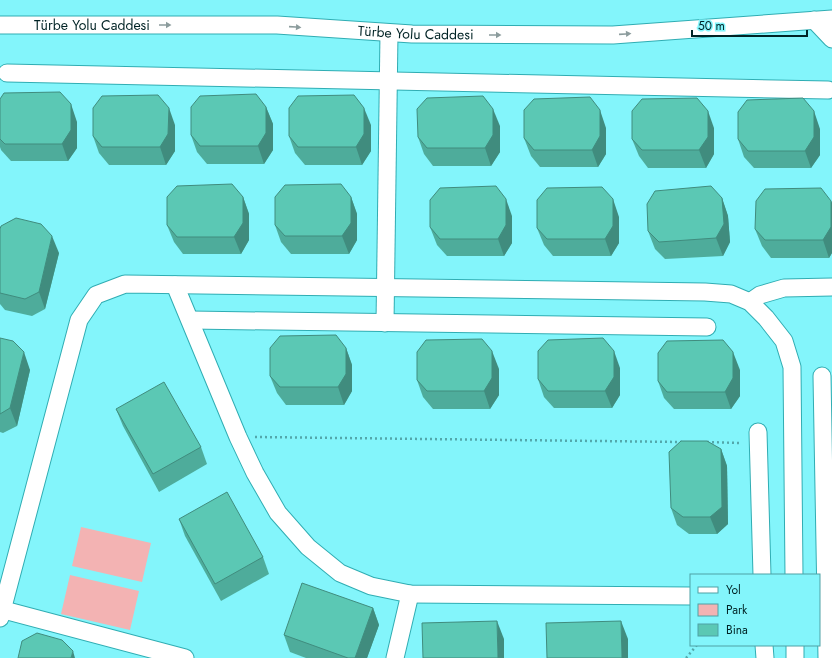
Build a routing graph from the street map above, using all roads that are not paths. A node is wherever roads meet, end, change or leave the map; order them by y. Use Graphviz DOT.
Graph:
graph roads {
  1 [pos="832,18"];
  2 [pos="814,20"];
  3 [pos="0,25"];
  4 [pos="389,33"];
  5 [pos="832,39"];
  6 [pos="7,73"];
  7 [pos="389,81"];
  8 [pos="828,90"];
  9 [pos="175,285"];
  10 [pos="832,287"];
  11 [pos="386,288"];
  12 [pos="750,302"];
  13 [pos="190,320"];
  14 [pos="385,322"];
  15 [pos="707,327"];
  16 [pos="822,376"];
  17 [pos="758,432"];
  18 [pos="762,574"];
  19 [pos="794,574"];
  20 [pos="822,588"];
  21 [pos="410,594"];
  22 [pos="690,596"];
  23 [pos="1,612"];
  24 [pos="764,646"];
  25 [pos="795,646"];
  26 [pos="126,651"];
  27 [pos="185,658"];
  28 [pos="395,658"];
  29 [pos="765,658"];
  30 [pos="795,658"];
  31 [pos="827,658"];
  1 -- 2 [label="street, Türbe Yolu Caddesi"];
  4 -- 2 [label="street, Türbe Yolu Caddesi, one-way"];
  2 -- 5 [label="street"];
  3 -- 4 [label="street, Türbe Yolu Caddesi, one-way"];
  4 -- 7 [label="street"];
  6 -- 7 [label="street"];
  7 -- 8 [label="street"];
  7 -- 11 [label="street"];
  9 -- 11 [label="street"];
  9 -- 13 [label="street"];
  9 -- 23 [label="street"];
  10 -- 12 [label="street"];
  11 -- 12 [label="street"];
  11 -- 14 [label="street"];
  12 -- 19 [label="street"];
  13 -- 14 [label="street"];
  13 -- 21 [label="street"];
  14 -- 15 [label="street"];
  16 -- 20 [label="street"];
  17 -- 18 [label="street"];
  20 -- 31 [label="street"];
  21 -- 22 [label="street"];
  21 -- 28 [label="street"];
  23 -- 26 [label="street"];
  24 -- 29 [label="street"];
  25 -- 30 [label="street"];
  26 -- 27 [label="street"];
}
